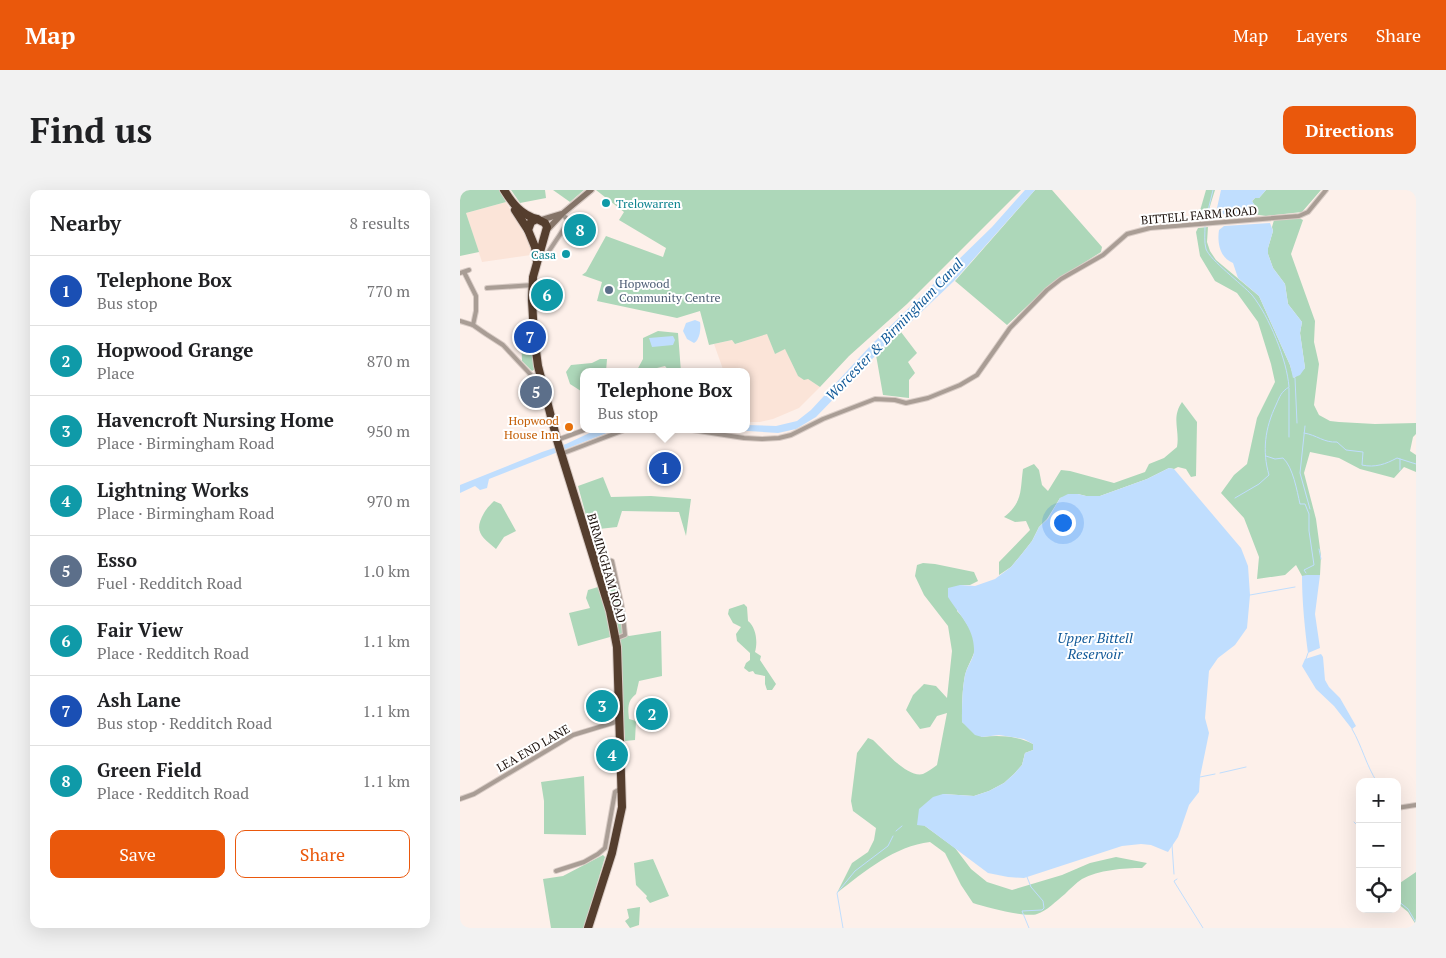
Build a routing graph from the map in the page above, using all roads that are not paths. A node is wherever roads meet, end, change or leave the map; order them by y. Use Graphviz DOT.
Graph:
graph roads {
  1 [pos="504,190"];
  2 [pos="591,190"];
  3 [pos="1326,190"];
  4 [pos="513,204"];
  5 [pos="562,214"];
  6 [pos="539,219"];
  7 [pos="530,233"];
  8 [pos="545,233"];
  9 [pos="545,257"];
  10 [pos="537,262"];
  11 [pos="469,270"];
  12 [pos="462,272"];
  13 [pos="533,285"];
  14 [pos="487,288"];
  15 [pos="460,321"];
  16 [pos="473,325"];
  17 [pos="540,377"];
  18 [pos="580,432"];
  19 [pos="616,433"];
  20 [pos="712,433"];
  21 [pos="557,442"];
  22 [pos="561,453"];
  23 [pos="594,559"];
  24 [pos="615,639"];
  25 [pos="619,721"];
  26 [pos="622,788"];
  27 [pos="460,799"];
  28 [pos="1416,806"];
  29 [pos="1401,808"];
  30 [pos="614,847"];
  31 [pos="605,848"];
  32 [pos="556,871"];
  33 [pos="588,928"];
  1 -- 4 [label="highway"];
  2 -- 5 [label="main road"];
  3 -- 20 [label="street, BITTELL FARM ROAD"];
  4 -- 6 [label="highway"];
  4 -- 7 [label="highway"];
  5 -- 6 [label="main road"];
  5 -- 8 [label="main road"];
  5 -- 9 [label="street"];
  6 -- 7 [label="highway"];
  6 -- 8 [label="highway"];
  7 -- 8 [label="highway"];
  7 -- 10 [label="highway"];
  8 -- 10 [label="highway, BIRMINGHAM ROAD"];
  10 -- 13 [label="highway, BIRMINGHAM ROAD"];
  11 -- 12 [label="street"];
  12 -- 16 [label="street"];
  13 -- 14 [label="street"];
  13 -- 17 [label="highway, BIRMINGHAM ROAD"];
  15 -- 16 [label="street"];
  16 -- 17 [label="street"];
  17 -- 21 [label="highway, BIRMINGHAM ROAD"];
  18 -- 21 [label="street"];
  19 -- 22 [label="street"];
  21 -- 22 [label="highway, BIRMINGHAM ROAD"];
  22 -- 23 [label="highway, BIRMINGHAM ROAD"];
  23 -- 24 [label="highway, BIRMINGHAM ROAD"];
  23 -- 24 [label="street"];
  24 -- 25 [label="highway, BIRMINGHAM ROAD"];
  25 -- 26 [label="highway, BIRMINGHAM ROAD"];
  25 -- 27 [label="street, LEA END LANE"];
  26 -- 30 [label="highway, BIRMINGHAM ROAD"];
  26 -- 31 [label="street"];
  28 -- 29 [label="street"];
  30 -- 31 [label="street"];
  30 -- 33 [label="highway, BIRMINGHAM ROAD"];
  31 -- 32 [label="street"];
}
